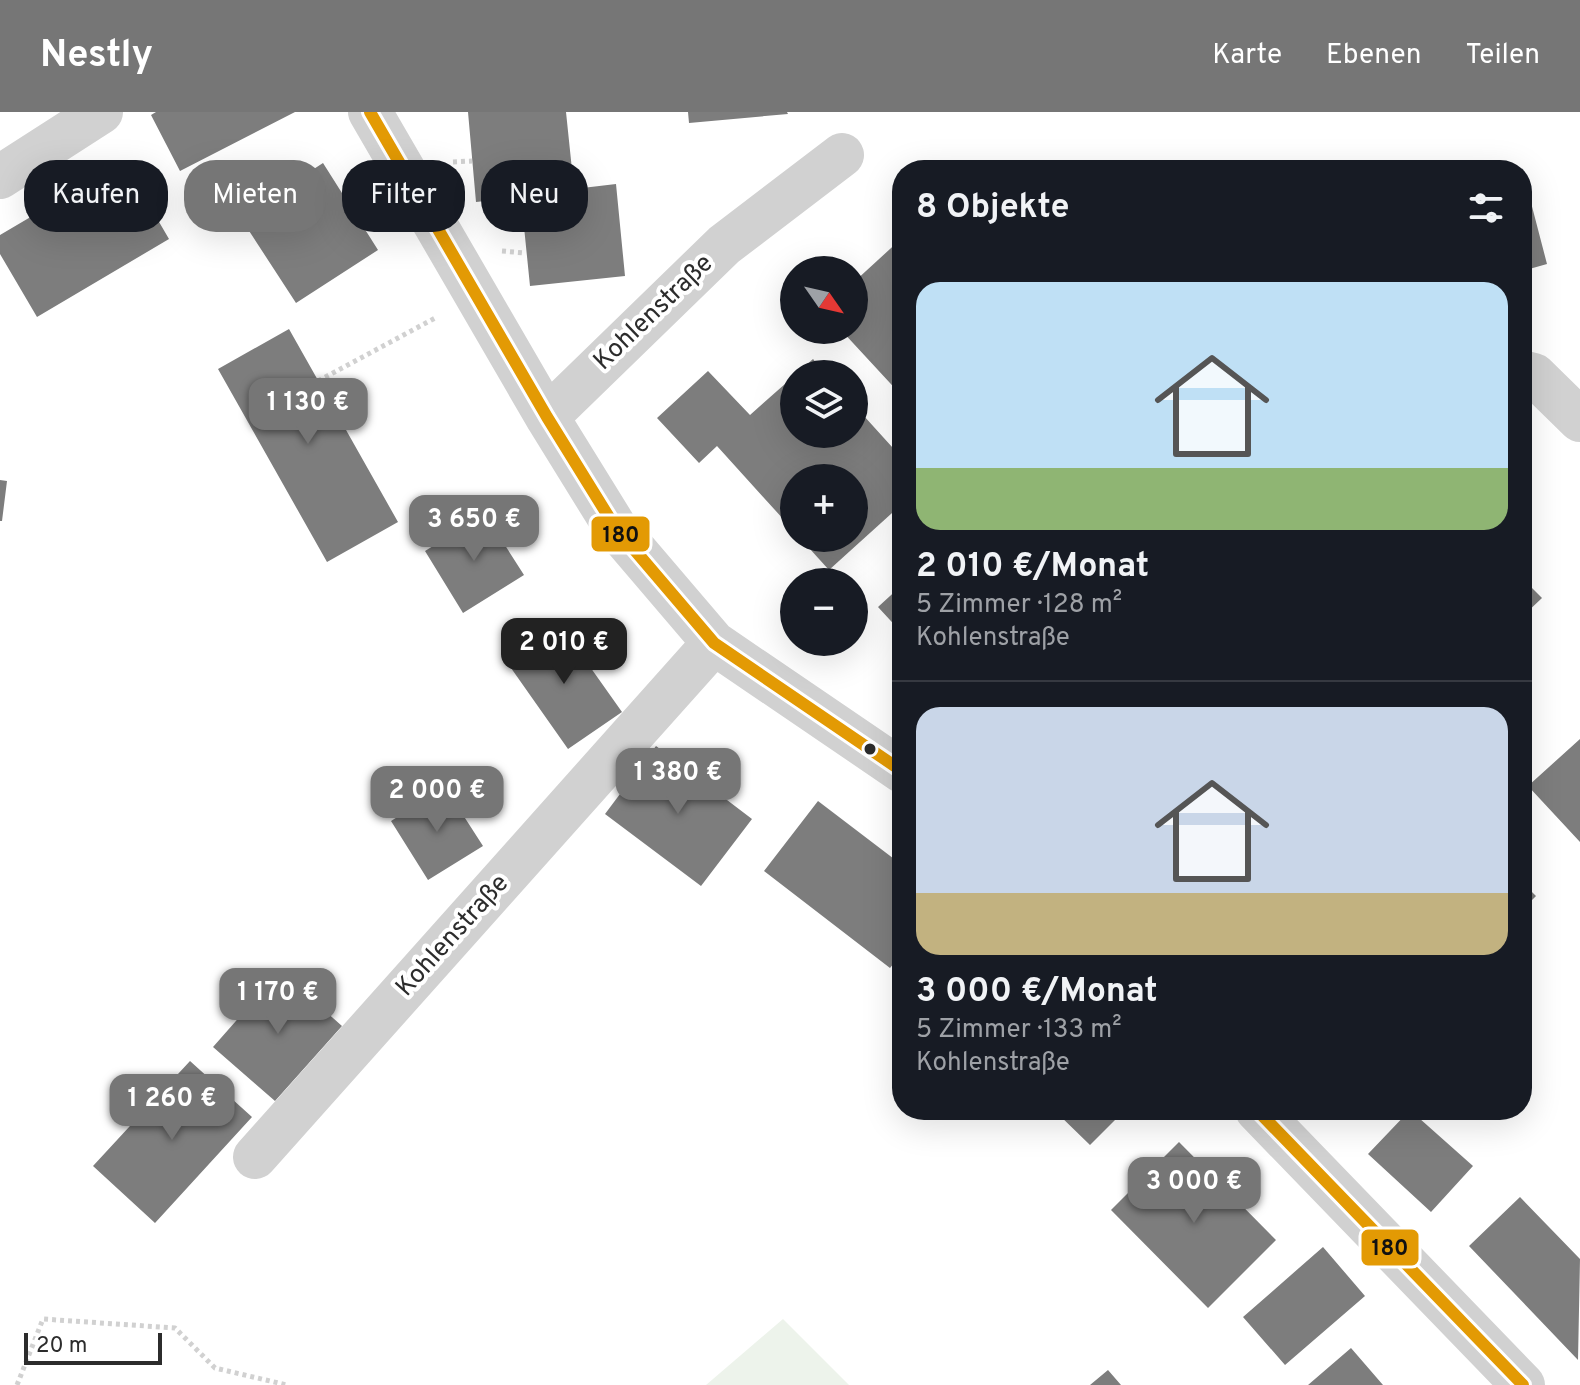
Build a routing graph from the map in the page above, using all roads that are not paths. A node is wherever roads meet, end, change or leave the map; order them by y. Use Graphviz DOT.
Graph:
graph roads {
  1 [pos="101,112"];
  2 [pos="370,112"];
  3 [pos="842,155"];
  4 [pos="0,177"];
  5 [pos="1532,374"];
  6 [pos="547,417"];
  7 [pos="1580,420"];
  8 [pos="714,643"];
  9 [pos="892,764"];
  10 [pos="1267,1120"];
  11 [pos="255,1157"];
  12 [pos="1523,1385"];
  1 -- 4 [label="street"];
  2 -- 6 [label="street"];
  3 -- 6 [label="street, Kohlenstraße"];
  5 -- 7 [label="street"];
  6 -- 8 [label="street"];
  8 -- 9 [label="street"];
  8 -- 11 [label="street, Kohlenstraße"];
  10 -- 12 [label="street"];
}
